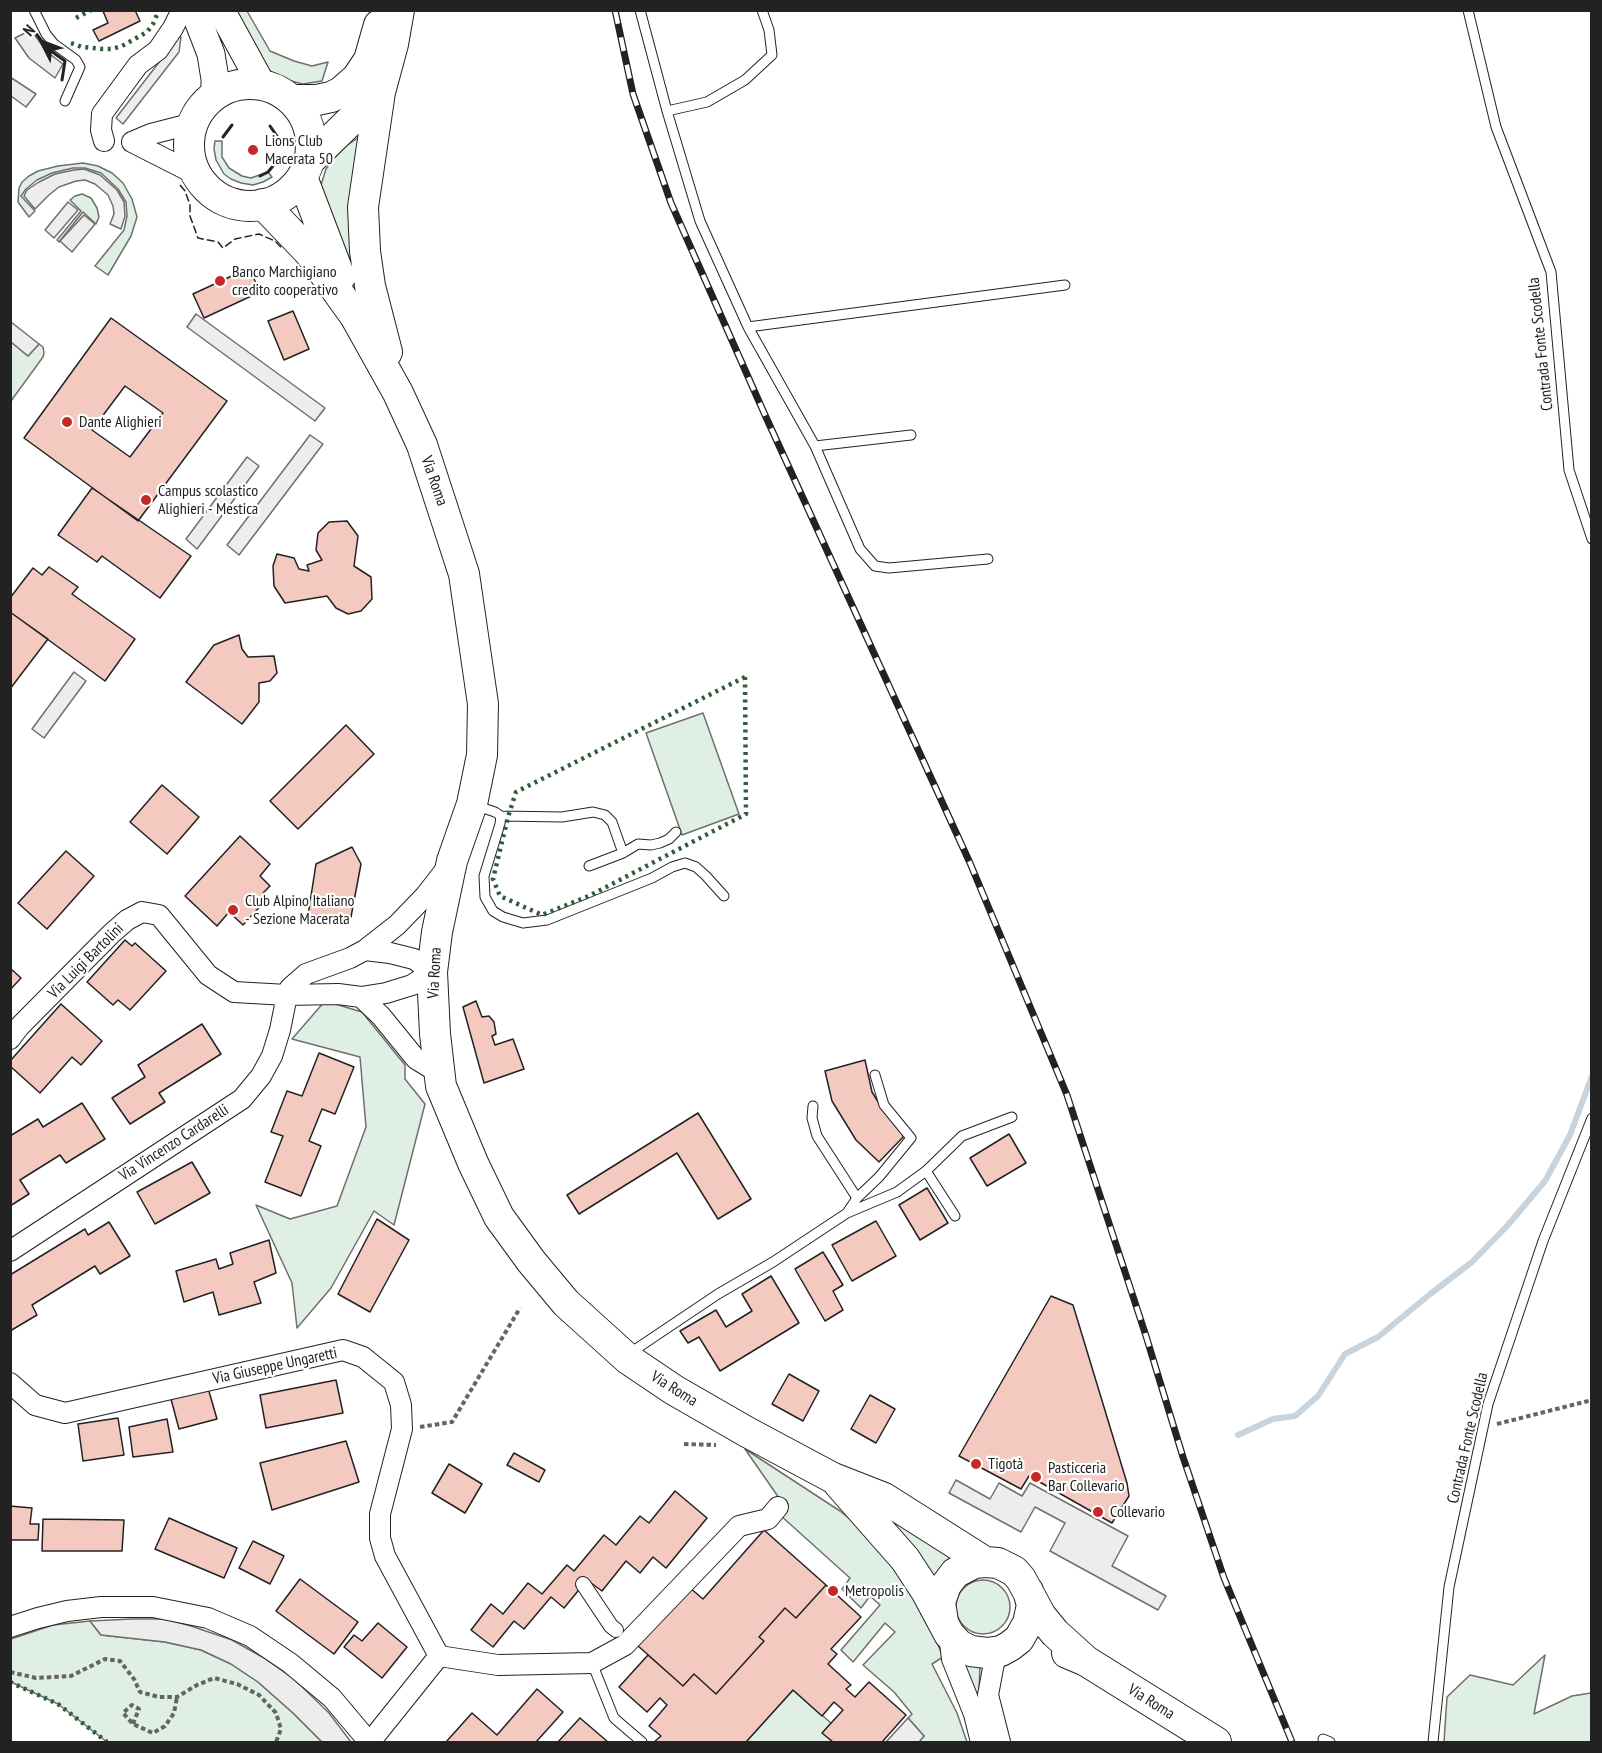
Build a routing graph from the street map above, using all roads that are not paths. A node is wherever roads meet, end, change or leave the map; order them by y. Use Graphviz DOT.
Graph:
graph roads {
  1 [pos="34,10"];
  2 [pos="182,10"];
  3 [pos="194,10"];
  4 [pos="221,10"];
  5 [pos="381,10"];
  6 [pos="399,10"];
  7 [pos="640,10"];
  8 [pos="762,10"];
  9 [pos="1468,10"];
  10 [pos="262,85"];
  11 [pos="380,92"];
  12 [pos="215,96"];
  13 [pos="291,100"];
  14 [pos="65,101"];
  15 [pos="666,111"];
  16 [pos="194,123"];
  17 [pos="104,141"];
  18 [pos="305,169"];
  19 [pos="197,175"];
  20 [pos="263,204"];
  21 [pos="1065,285"];
  22 [pos="355,316"];
  23 [pos="748,327"];
  24 [pos="398,393"];
  25 [pos="911,435"];
  26 [pos="815,446"];
  27 [pos="1592,539"];
  28 [pos="988,559"];
  29 [pos="472,804"];
  30 [pos="501,816"];
  31 [pos="676,832"];
  32 [pos="623,853"];
  33 [pos="452,861"];
  34 [pos="589,866"];
  35 [pos="724,896"];
  36 [pos="365,950"];
  37 [pos="432,972"];
  38 [pos="286,995"];
  39 [pos="361,997"];
  40 [pos="10,1039"];
  41 [pos="439,1073"];
  42 [pos="875,1075"];
  43 [pos="813,1106"];
  44 [pos="1012,1116"];
  45 [pos="1592,1118"];
  46 [pos="926,1171"];
  47 [pos="857,1198"];
  48 [pos="846,1213"];
  49 [pos="955,1216"];
  50 [pos="10,1251"];
  51 [pos="628,1359"];
  52 [pos="10,1383"];
  53 [pos="833,1478"];
  54 [pos="778,1507"];
  55 [pos="985,1562"];
  56 [pos="584,1584"];
  57 [pos="1028,1591"];
  58 [pos="10,1627"];
  59 [pos="946,1628"];
  60 [pos="616,1630"];
  61 [pos="1010,1645"];
  62 [pos="440,1656"];
  63 [pos="1086,1661"];
  64 [pos="592,1663"];
  65 [pos="370,1743"];
  66 [pos="642,1743"];
  67 [pos="981,1743"];
  68 [pos="999,1743"];
  69 [pos="1216,1743"];
  70 [pos="1433,1743"];
  1 -- 14 [label="lane"];
  2 -- 17 [label="street"];
  3 -- 12 [label="main road"];
  4 -- 10 [label="main road"];
  5 -- 13 [label="main road"];
  6 -- 11 [label="main road"];
  7 -- 15 [label="lane"];
  8 -- 15 [label="lane"];
  9 -- 27 [label="lane, Contrada Fonte Scodella"];
  10 -- 12 [label="main road"];
  10 -- 13 [label="main road, Via Roma"];
  11 -- 18 [label="main road"];
  11 -- 24 [label="main road"];
  12 -- 16 [label="main road"];
  13 -- 18 [label="main road, Via Roma"];
  15 -- 23 [label="lane"];
  16 -- 19 [label="main road"];
  16 -- 19 [label="street"];
  18 -- 20 [label="main road"];
  18 -- 22 [label="main road, Via Roma"];
  19 -- 20 [label="main road"];
  20 -- 22 [label="main road, Via Roma"];
  21 -- 23 [label="lane"];
  22 -- 24 [label="main road, Via Roma"];
  23 -- 26 [label="lane"];
  24 -- 29 [label="main road, Via Roma"];
  25 -- 26 [label="lane"];
  26 -- 28 [label="lane"];
  29 -- 30 [label="lane"];
  29 -- 33 [label="main road, Via Roma"];
  30 -- 32 [label="lane"];
  30 -- 35 [label="lane"];
  31 -- 32 [label="lane"];
  32 -- 34 [label="lane"];
  33 -- 36 [label="street"];
  33 -- 37 [label="main road, Via Roma"];
  36 -- 37 [label="street"];
  36 -- 38 [label="street"];
  37 -- 39 [label="street, Via Luigi Bartolini"];
  37 -- 41 [label="main road, Via Roma"];
  38 -- 39 [label="street, Via Luigi Bartolini"];
  38 -- 40 [label="street, Via Luigi Bartolini"];
  38 -- 50 [label="street, Via Vincenzo Cardarelli"];
  39 -- 41 [label="street"];
  41 -- 51 [label="main road, Via Roma"];
  42 -- 47 [label="lane"];
  43 -- 47 [label="lane"];
  44 -- 46 [label="lane"];
  45 -- 70 [label="lane, Contrada Fonte Scodella"];
  46 -- 48 [label="lane"];
  46 -- 49 [label="lane"];
  47 -- 48 [label="lane"];
  48 -- 51 [label="lane"];
  51 -- 53 [label="main road, Via Roma"];
  52 -- 62 [label="street, Via Giuseppe Ungaretti"];
  53 -- 55 [label="main road, Via Roma"];
  53 -- 59 [label="main road, Via Roma"];
  54 -- 64 [label="street"];
  55 -- 57 [label="main road, Via Roma"];
  55 -- 59 [label="main road"];
  56 -- 60 [label="street"];
  57 -- 61 [label="main road"];
  57 -- 63 [label="main road, Via Roma"];
  58 -- 65 [label="street"];
  59 -- 61 [label="main road, Via Roma"];
  59 -- 67 [label="street"];
  61 -- 63 [label="main road, Via Roma"];
  61 -- 68 [label="street"];
  62 -- 64 [label="street"];
  62 -- 65 [label="street"];
  63 -- 69 [label="main road, Via Roma"];
  64 -- 66 [label="lane"];
}
